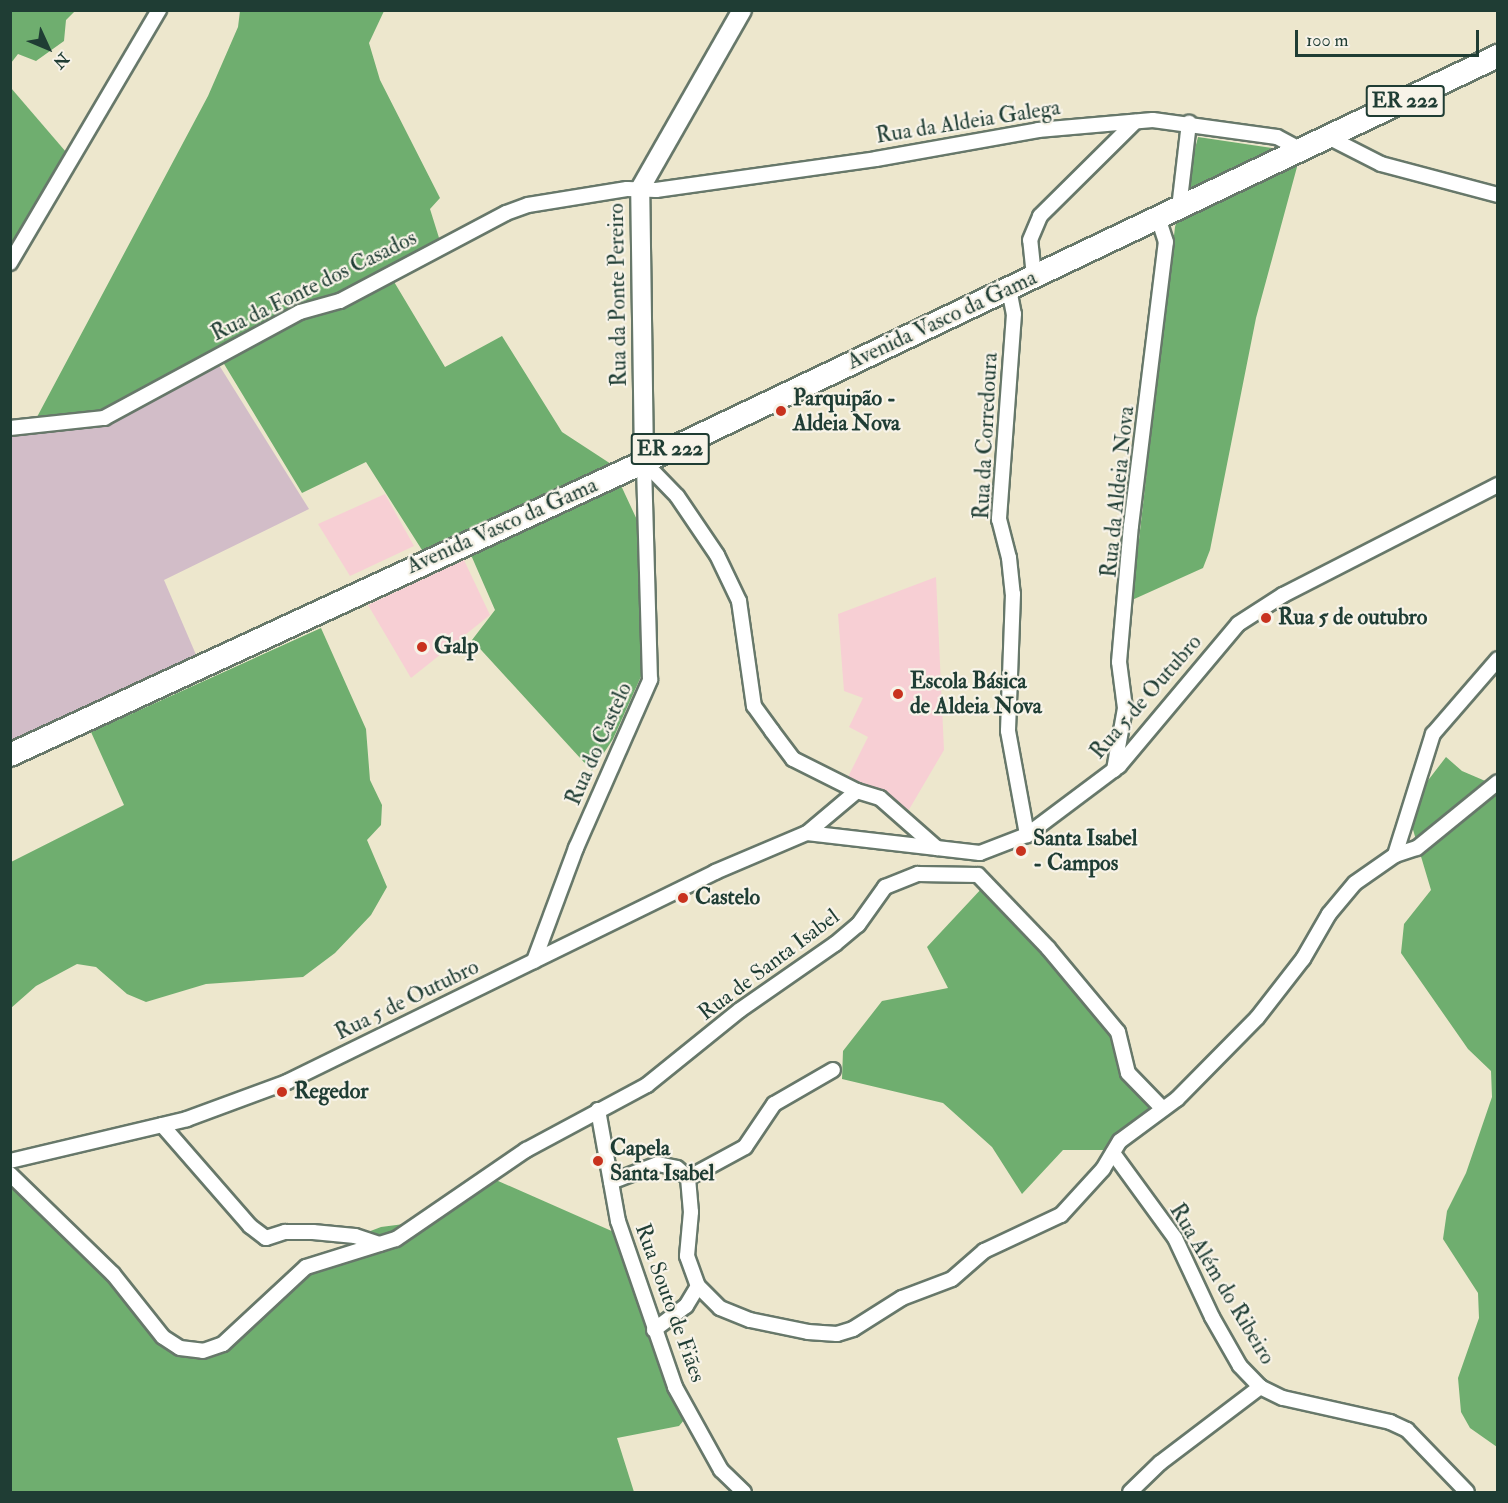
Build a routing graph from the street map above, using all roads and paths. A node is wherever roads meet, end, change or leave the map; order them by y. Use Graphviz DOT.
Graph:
graph roads {
  1 [pos="159,10"];
  2 [pos="742,10"];
  3 [pos="1492,62"];
  4 [pos="1135,122"];
  5 [pos="1189,123"];
  6 [pos="1328,136"];
  7 [pos="1301,150"];
  8 [pos="640,189"];
  9 [pos="1497,195"];
  10 [pos="1179,208"];
  11 [pos="1158,218"];
  12 [pos="10,263"];
  13 [pos="1034,276"];
  14 [pos="1009,288"];
  15 [pos="10,428"];
  16 [pos="644,462"];
  17 [pos="1497,485"];
  18 [pos="1497,659"];
  19 [pos="10,755"];
  20 [pos="1114,770"];
  21 [pos="1497,782"];
  22 [pos="857,791"];
  23 [pos="807,832"];
  24 [pos="1027,835"];
  25 [pos="938,849"];
  26 [pos="980,853"];
  27 [pos="1395,855"];
  28 [pos="978,875"];
  29 [pos="534,961"];
  30 [pos="832,1070"];
  31 [pos="1163,1109"];
  32 [pos="598,1110"];
  33 [pos="162,1125"];
  34 [pos="1113,1153"];
  35 [pos="10,1161"];
  36 [pos="10,1174"];
  37 [pos="688,1178"];
  38 [pos="611,1182"];
  39 [pos="380,1244"];
  40 [pos="698,1286"];
  41 [pos="654,1330"];
  42 [pos="1260,1387"];
  43 [pos="721,1470"];
  44 [pos="728,1492"];
  45 [pos="744,1492"];
  46 [pos="1130,1492"];
  47 [pos="1467,1492"];
  1 -- 12 [label="street"];
  2 -- 8 [label="street, Rua da Ponte Pereiro"];
  3 -- 6 [label="main road, Avenida Vasco da Gama / ER 222"];
  4 -- 5 [label="street, Rua da Aldeia Galega"];
  4 -- 8 [label="street, Rua da Aldeia Galega"];
  4 -- 13 [label="street"];
  5 -- 7 [label="street, Rua da Aldeia Galega"];
  5 -- 10 [label="street"];
  6 -- 7 [label="main road, Avenida Vasco da Gama / ER 222"];
  6 -- 9 [label="street"];
  7 -- 10 [label="main road, Avenida Vasco da Gama / ER 222"];
  8 -- 15 [label="street, Rua da Fonte dos Casados"];
  8 -- 16 [label="street, Rua da Ponte Pereiro"];
  10 -- 11 [label="main road, Avenida Vasco da Gama / ER 222"];
  11 -- 13 [label="main road, Avenida Vasco da Gama / ER 222"];
  11 -- 20 [label="street, Rua da Aldeia Nova"];
  13 -- 14 [label="main road, Avenida Vasco da Gama / ER 222"];
  14 -- 16 [label="main road, Avenida Vasco da Gama / ER 222"];
  14 -- 24 [label="street, Rua da Corredoura"];
  16 -- 19 [label="main road, Avenida Vasco da Gama / ER 222"];
  16 -- 22 [label="street"];
  16 -- 29 [label="street, Rua do Castelo"];
  17 -- 20 [label="street, Rua 5 de Outubro"];
  18 -- 27 [label="street"];
  20 -- 24 [label="street, Rua 5 de Outubro"];
  21 -- 27 [label="street"];
  22 -- 23 [label="street, Rua 5 de Outubro"];
  22 -- 25 [label="street"];
  23 -- 25 [label="street, Rua 5 de Outubro"];
  23 -- 29 [label="street, Rua 5 de Outubro"];
  24 -- 26 [label="street, Rua 5 de Outubro"];
  25 -- 26 [label="street, Rua 5 de Outubro"];
  26 -- 28 [label="street"];
  27 -- 31 [label="street"];
  28 -- 31 [label="street"];
  28 -- 32 [label="street, Rua de Santa Isabel"];
  29 -- 33 [label="street, Rua 5 de Outubro"];
  30 -- 37 [label="street"];
  31 -- 34 [label="street"];
  32 -- 38 [label="street, Rua Souto de Fiães"];
  32 -- 39 [label="street, Rua de Santa Isabel"];
  33 -- 35 [label="street, Rua 5 de Outubro"];
  33 -- 39 [label="street"];
  34 -- 40 [label="street"];
  34 -- 42 [label="street, Rua Além do Ribeiro"];
  36 -- 39 [label="street, Rua de Santa Isabel"];
  37 -- 38 [label="street"];
  37 -- 40 [label="street"];
  38 -- 41 [label="street, Rua Souto de Fiães"];
  40 -- 41 [label="street"];
  41 -- 43 [label="street, Rua Souto de Fiães"];
  42 -- 46 [label="street"];
  42 -- 47 [label="street, Rua Além do Ribeiro"];
  43 -- 44 [label="street"];
  43 -- 45 [label="street, Rua Souto de Fiães"];
}
